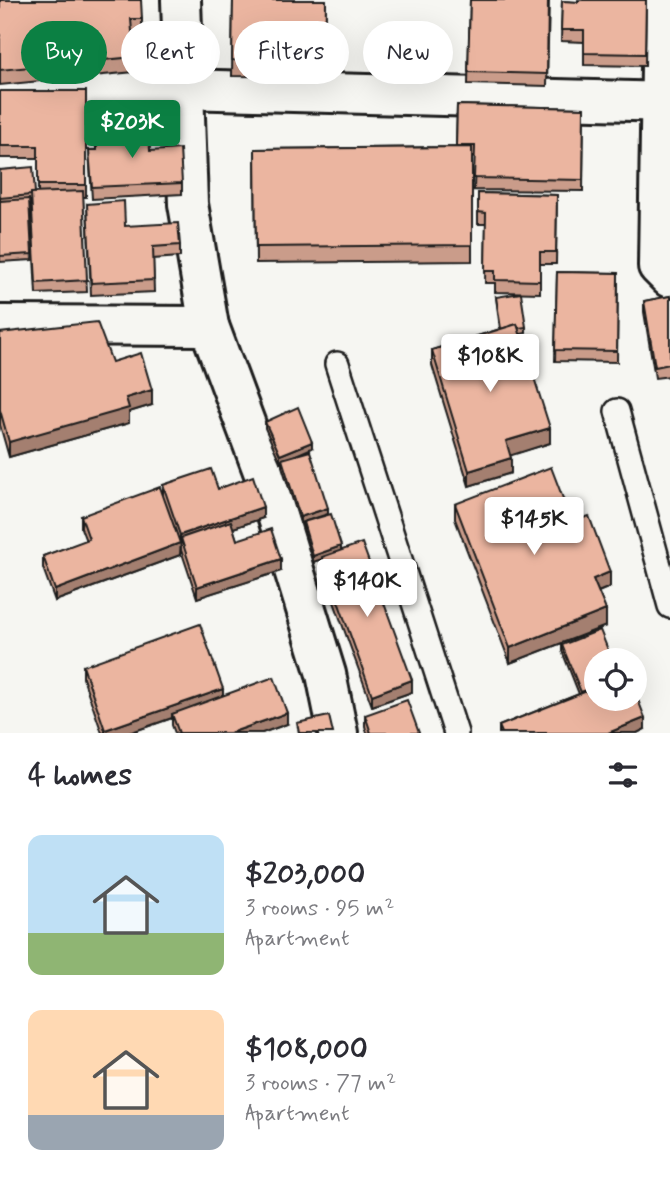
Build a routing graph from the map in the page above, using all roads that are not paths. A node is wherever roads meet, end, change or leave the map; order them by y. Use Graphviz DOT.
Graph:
graph roads {
  1 [pos="181,0"];
  2 [pos="662,0"];
  3 [pos="182,89"];
  4 [pos="0,98"];
  5 [pos="665,102"];
  6 [pos="670,278"];
  7 [pos="0,325"];
  8 [pos="209,327"];
  9 [pos="337,364"];
  10 [pos="617,411"];
  11 [pos="670,606"];
  12 [pos="338,733"];
  13 [pos="456,733"];
  1 -- 3 [label="street"];
  2 -- 5 [label="street"];
  3 -- 4 [label="street"];
  3 -- 5 [label="street"];
  3 -- 8 [label="street"];
  5 -- 6 [label="street"];
  7 -- 8 [label="street"];
  8 -- 12 [label="street"];
  9 -- 13 [label="lane"];
  10 -- 11 [label="lane"];
}
